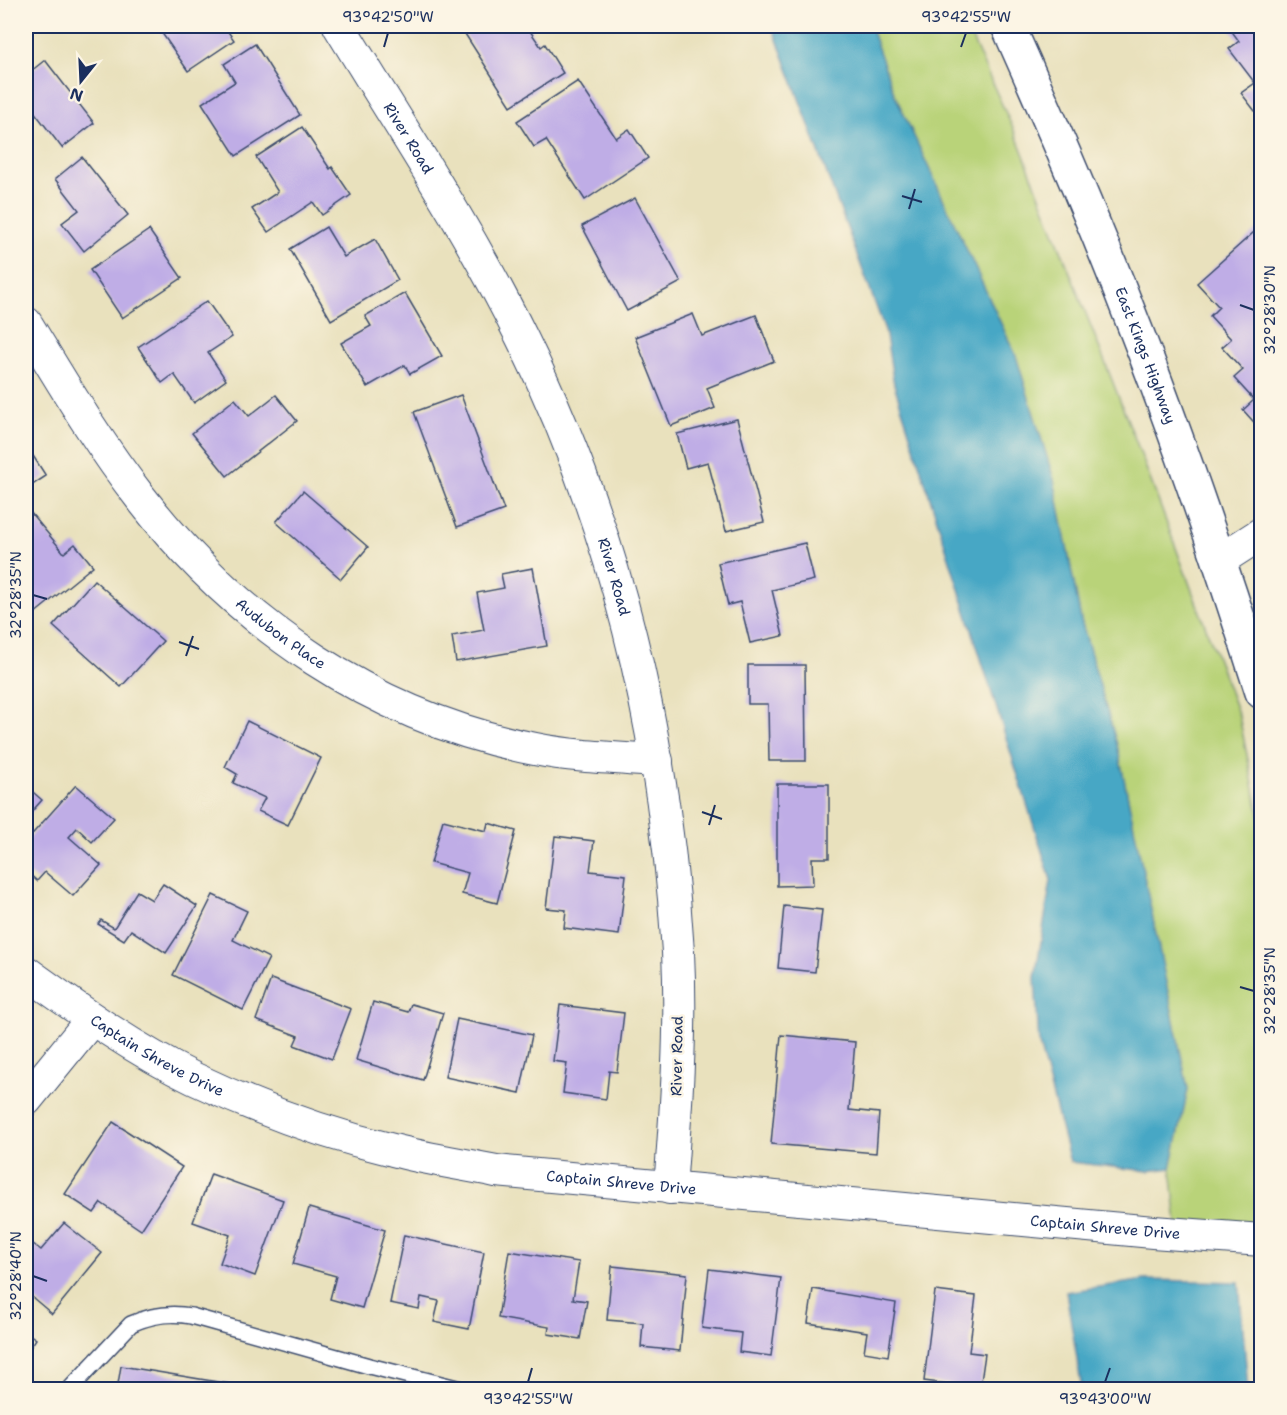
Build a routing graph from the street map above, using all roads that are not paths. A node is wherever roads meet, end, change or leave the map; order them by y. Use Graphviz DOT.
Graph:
graph roads {
  1 [pos="339,26"];
  2 [pos="1008,26"];
  3 [pos="26,323"];
  4 [pos="1262,532"];
  5 [pos="1220,560"];
  6 [pos="1262,692"];
  7 [pos="657,761"];
  8 [pos="26,972"];
  9 [pos="92,1019"];
  10 [pos="26,1100"];
  11 [pos="670,1188"];
  12 [pos="1262,1240"];
  13 [pos="69,1389"];
  14 [pos="465,1389"];
  1 -- 7 [label="street, River Road"];
  2 -- 5 [label="main road, East Kings Highway"];
  3 -- 7 [label="street, Audubon Place"];
  4 -- 5 [label="street"];
  5 -- 6 [label="main road, East Kings Highway"];
  7 -- 11 [label="street, River Road"];
  8 -- 9 [label="street, Captain Shreve Drive"];
  9 -- 10 [label="street"];
  9 -- 11 [label="street, Captain Shreve Drive"];
  11 -- 12 [label="street, Captain Shreve Drive"];
  13 -- 14 [label="lane"];
}
